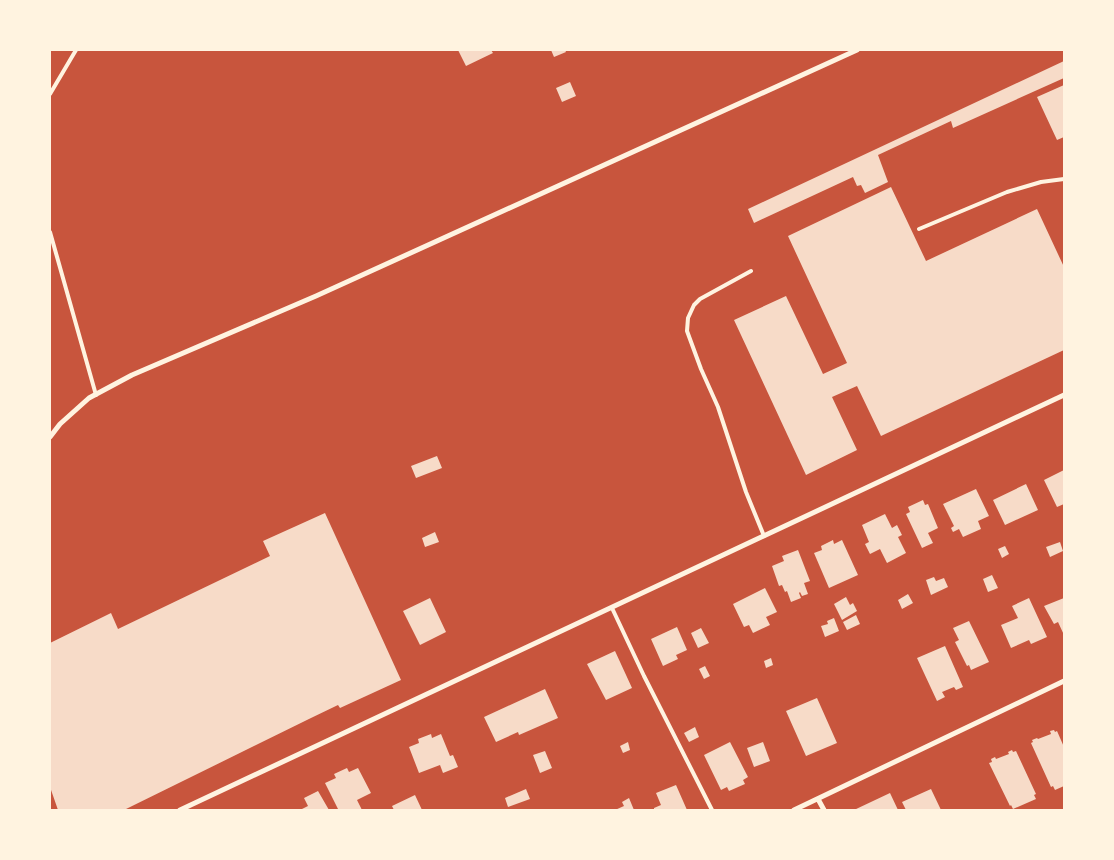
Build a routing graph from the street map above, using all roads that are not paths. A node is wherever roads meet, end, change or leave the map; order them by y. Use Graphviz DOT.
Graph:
graph roads {
  1 [pos="76,50"];
  2 [pos="858,50"];
  3 [pos="50,94"];
  4 [pos="1064,179"];
  5 [pos="919,229"];
  6 [pos="50,232"];
  7 [pos="751,272"];
  8 [pos="96,395"];
  9 [pos="1064,395"];
  10 [pos="50,437"];
  11 [pos="764,536"];
  12 [pos="612,608"];
  13 [pos="1064,682"];
  14 [pos="818,798"];
  15 [pos="180,810"];
  16 [pos="712,810"];
  17 [pos="794,810"];
  18 [pos="824,810"];
  1 -- 3 [label="lane"];
  2 -- 8 [label="street"];
  4 -- 5 [label="lane"];
  6 -- 8 [label="lane"];
  7 -- 11 [label="lane"];
  8 -- 10 [label="street"];
  9 -- 11 [label="street"];
  11 -- 12 [label="street"];
  12 -- 15 [label="street"];
  12 -- 16 [label="lane"];
  13 -- 14 [label="street"];
  14 -- 17 [label="street"];
  14 -- 18 [label="street"];
}
